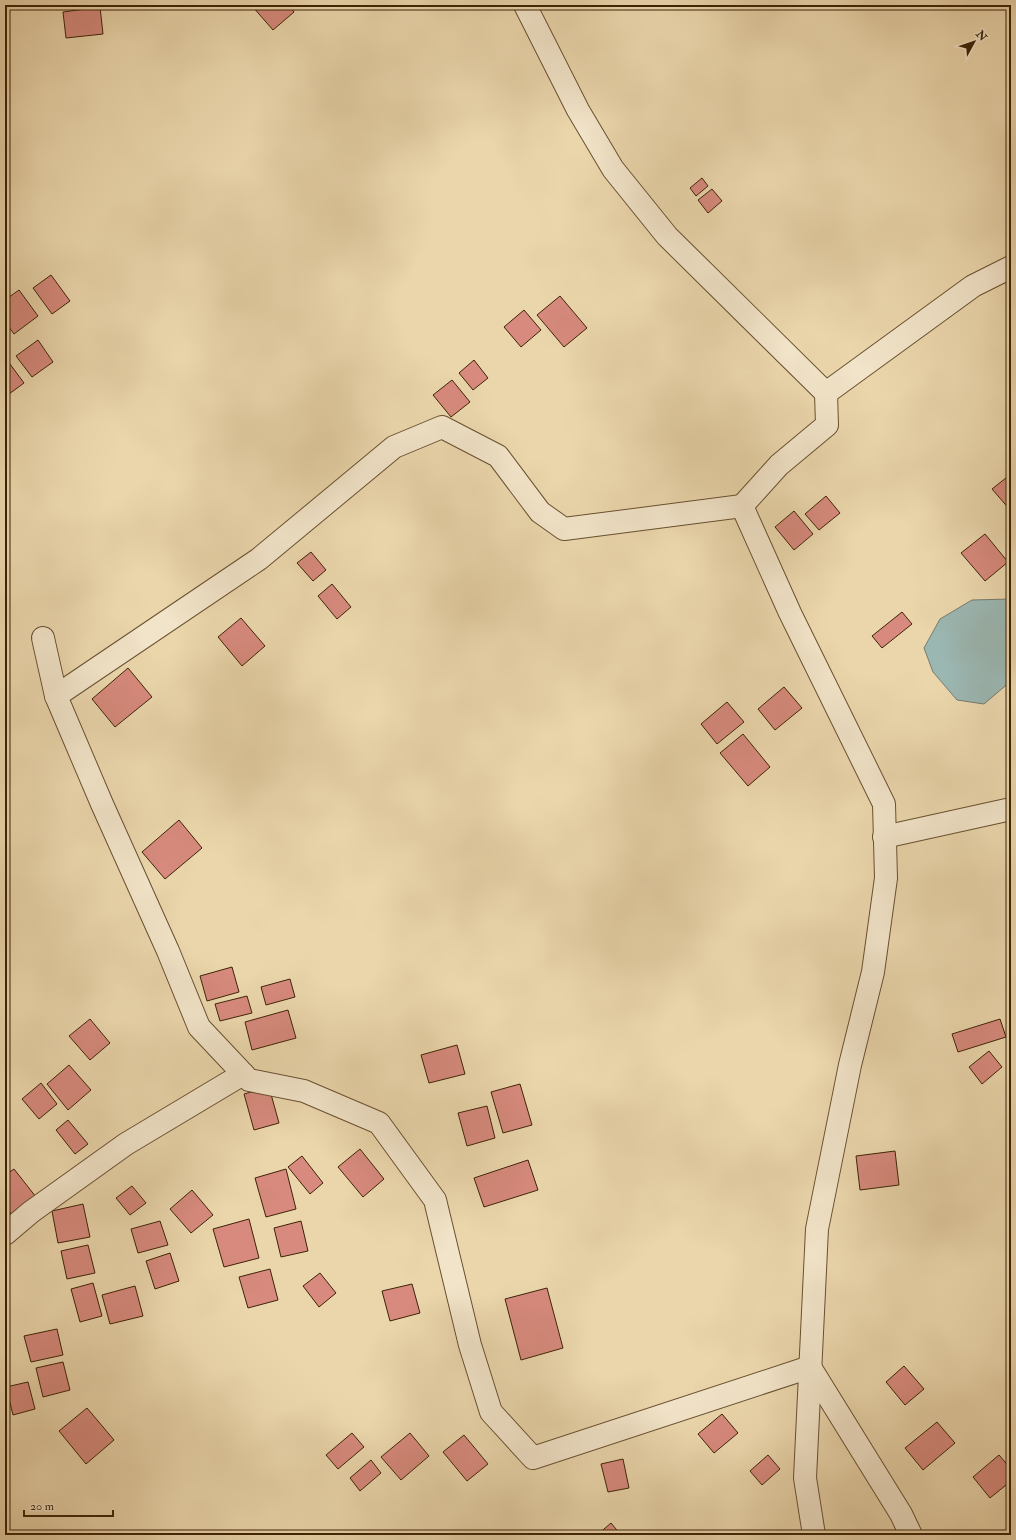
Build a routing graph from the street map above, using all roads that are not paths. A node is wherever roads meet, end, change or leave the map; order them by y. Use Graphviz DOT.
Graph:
graph roads {
  1 [pos="524,5"];
  2 [pos="1011,267"];
  3 [pos="826,393"];
  4 [pos="742,506"];
  5 [pos="43,638"];
  6 [pos="56,696"];
  7 [pos="1011,809"];
  8 [pos="884,837"];
  9 [pos="243,1074"];
  10 [pos="5,1234"];
  11 [pos="810,1367"];
  12 [pos="814,1535"];
  13 [pos="911,1535"];
  1 -- 3 [label="street"];
  2 -- 3 [label="street"];
  3 -- 4 [label="street"];
  4 -- 6 [label="street"];
  4 -- 8 [label="street"];
  5 -- 6 [label="street"];
  6 -- 9 [label="street"];
  7 -- 8 [label="street"];
  8 -- 11 [label="street"];
  9 -- 10 [label="street"];
  9 -- 11 [label="street"];
  11 -- 12 [label="street"];
  11 -- 13 [label="street"];
}
